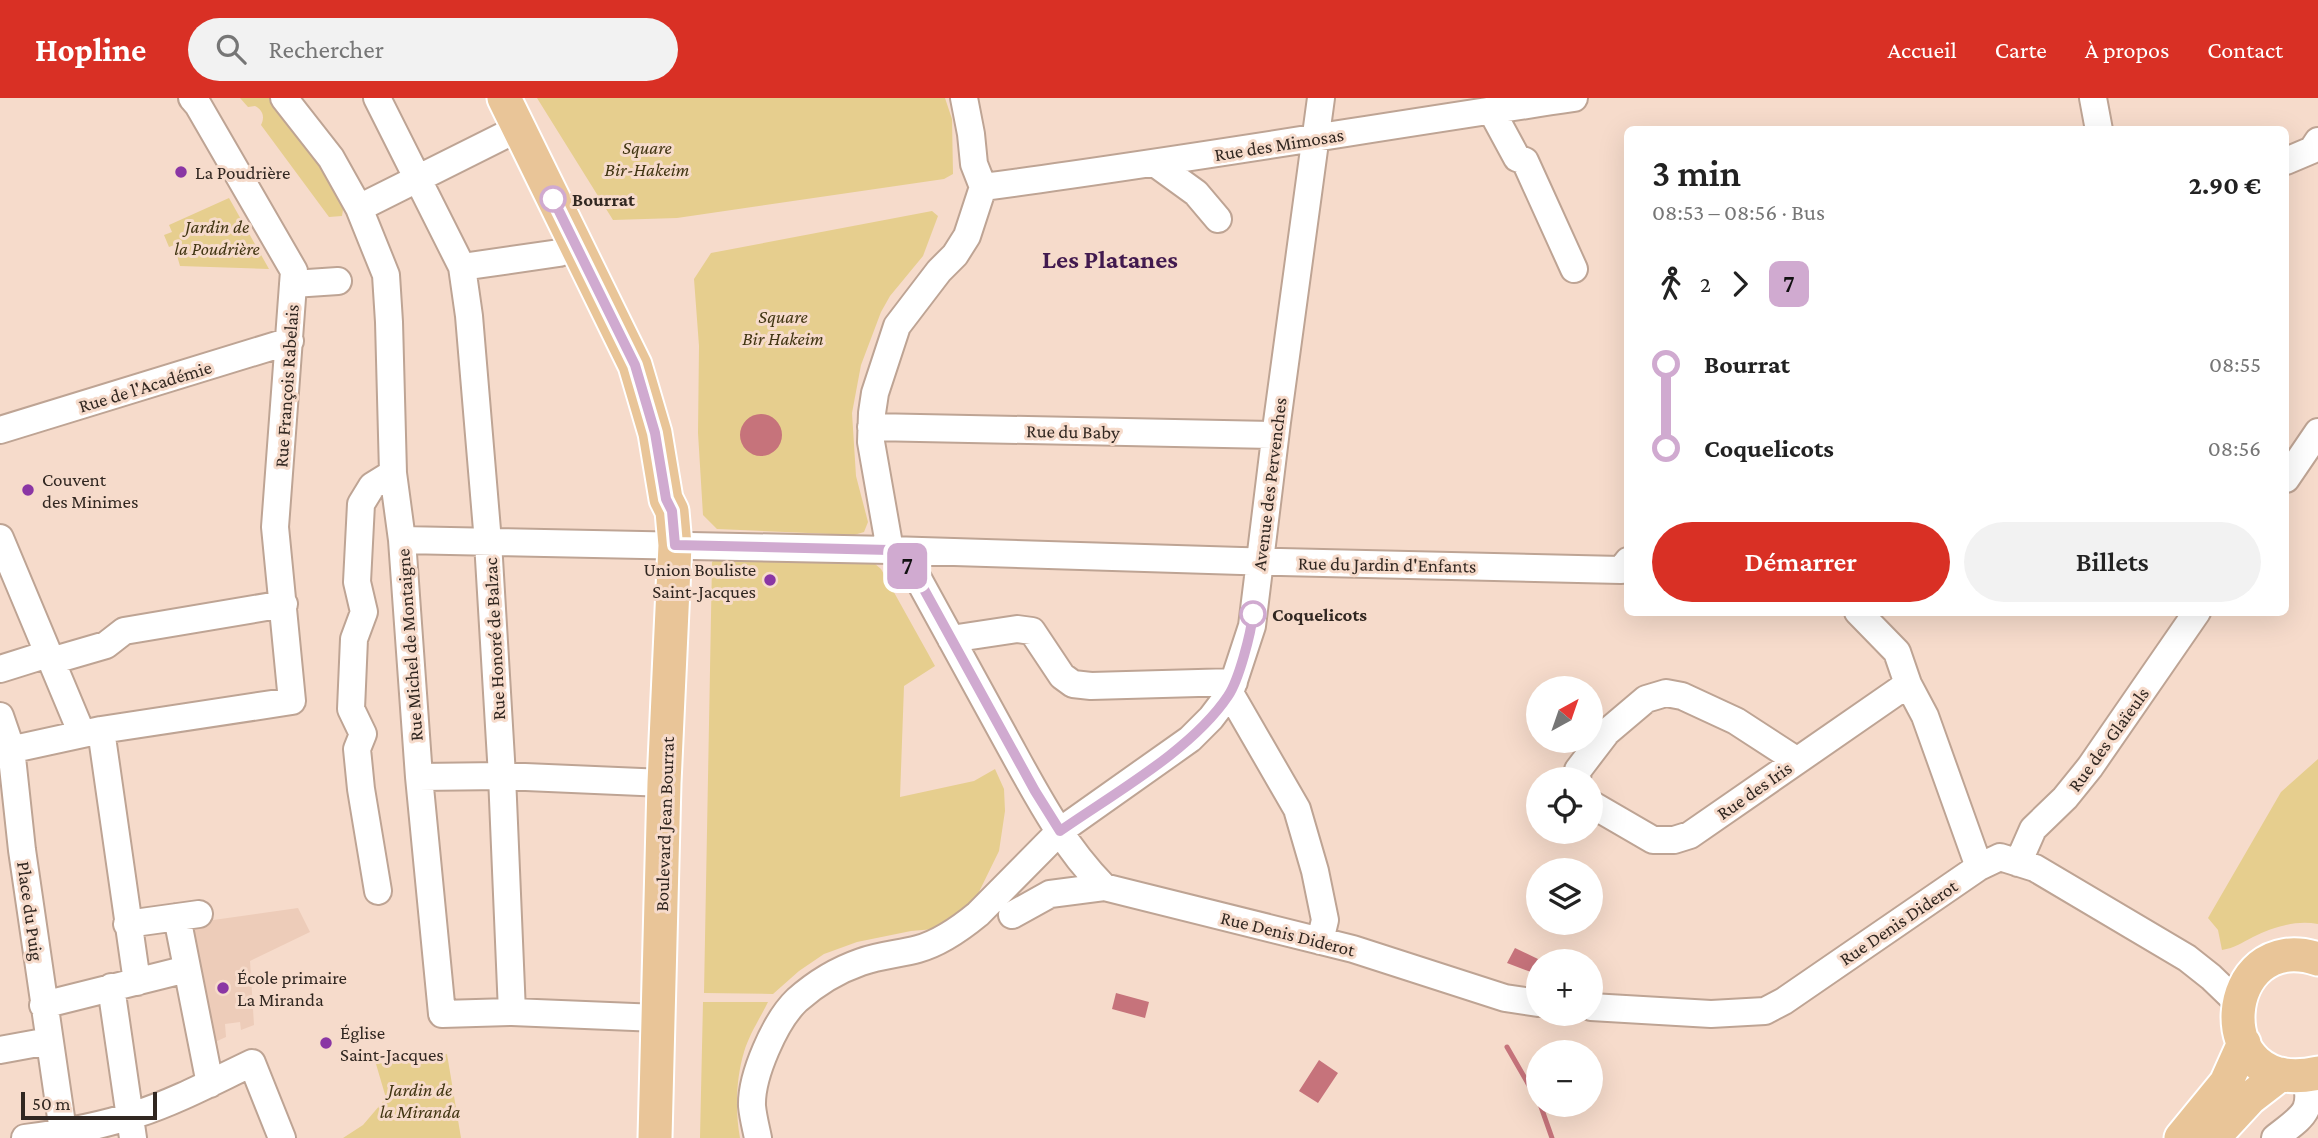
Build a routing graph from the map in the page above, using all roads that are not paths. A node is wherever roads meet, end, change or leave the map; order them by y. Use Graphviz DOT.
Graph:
graph roads {
  1 [pos="192,98"];
  2 [pos="284,98"];
  3 [pos="377,98"];
  4 [pos="504,98"];
  5 [pos="964,98"];
  6 [pos="1321,98"];
  7 [pos="1574,98"];
  8 [pos="2093,98"];
  9 [pos="1456,107"];
  10 [pos="1491,110"];
  11 [pos="2098,126"];
  12 [pos="519,128"];
  13 [pos="1316,137"];
  14 [pos="2318,141"];
  15 [pos="2289,160"];
  16 [pos="1156,163"];
  17 [pos="978,175"];
  18 [pos="418,179"];
  19 [pos="359,208"];
  20 [pos="1218,219"];
  21 [pos="576,247"];
  22 [pos="462,267"];
  23 [pos="1574,269"];
  24 [pos="338,281"];
  25 [pos="293,284"];
  26 [pos="290,341"];
  27 [pos="871,427"];
  28 [pos="0,430"];
  29 [pos="2318,432"];
  30 [pos="1275,435"];
  31 [pos="2289,472"];
  32 [pos="393,473"];
  33 [pos="0,538"];
  34 [pos="402,540"];
  35 [pos="488,542"];
  36 [pos="675,545"];
  37 [pos="890,550"];
  38 [pos="1259,560"];
  39 [pos="1624,566"];
  40 [pos="284,604"];
  41 [pos="1862,616"];
  42 [pos="2194,616"];
  43 [pos="951,639"];
  44 [pos="50,657"];
  45 [pos="0,669"];
  46 [pos="1908,684"];
  47 [pos="1232,688"];
  48 [pos="0,716"];
  49 [pos="91,732"];
  50 [pos="6,750"];
  51 [pos="1796,760"];
  52 [pos="1580,767"];
  53 [pos="419,776"];
  54 [pos="502,776"];
  55 [pos="664,783"];
  56 [pos="1603,811"];
  57 [pos="1060,831"];
  58 [pos="12,861"];
  59 [pos="2018,863"];
  60 [pos="1979,867"];
  61 [pos="1104,887"];
  62 [pos="378,891"];
  63 [pos="1012,915"];
  64 [pos="127,924"];
  65 [pos="1320,941"];
  66 [pos="2317,957"];
  67 [pos="2187,958"];
  68 [pos="2259,968"];
  69 [pos="187,970"];
  70 [pos="137,982"];
  71 [pos="111,987"];
  72 [pos="1526,1001"];
  73 [pos="2238,1003"];
  74 [pos="43,1004"];
  75 [pos="1603,1008"];
  76 [pos="512,1012"];
  77 [pos="658,1018"];
  78 [pos="49,1041"];
  79 [pos="2244,1043"];
  80 [pos="0,1050"];
  81 [pos="2301,1074"];
  82 [pos="210,1084"];
  83 [pos="131,1127"];
  84 [pos="64,1135"];
  85 [pos="25,1138"];
  86 [pos="282,1138"];
  87 [pos="655,1138"];
  88 [pos="758,1138"];
  89 [pos="2181,1138"];
  90 [pos="2213,1138"];
  91 [pos="2275,1138"];
  1 -- 25 [label="street, Rue François Rabelais"];
  2 -- 19 [label="street, Rue Michel de Montaigne"];
  3 -- 18 [label="street, Rue Honoré de Balzac"];
  4 -- 12 [label="main road, Boulevard Jean Bourrat"];
  5 -- 17 [label="street"];
  6 -- 13 [label="street, Avenue des Pervenches"];
  7 -- 10 [label="street, Rue des Mimosas"];
  8 -- 11 [label="street"];
  9 -- 10 [label="street, Rue des Mimosas"];
  9 -- 13 [label="street, Rue des Mimosas"];
  10 -- 23 [label="street"];
  12 -- 18 [label="street"];
  12 -- 21 [label="main road, Boulevard Jean Bourrat"];
  13 -- 16 [label="street, Rue des Mimosas"];
  13 -- 30 [label="street, Avenue des Pervenches"];
  14 -- 15 [label="street"];
  16 -- 17 [label="street, Rue des Mimosas"];
  16 -- 20 [label="street"];
  17 -- 27 [label="street"];
  18 -- 19 [label="street"];
  18 -- 22 [label="street, Rue Honoré de Balzac"];
  19 -- 32 [label="street, Rue Michel de Montaigne"];
  21 -- 22 [label="street"];
  21 -- 36 [label="main road, Boulevard Jean Bourrat"];
  22 -- 35 [label="street, Rue Honoré de Balzac"];
  24 -- 25 [label="street"];
  25 -- 26 [label="street, Rue François Rabelais"];
  26 -- 28 [label="street, Rue de l'Académie"];
  26 -- 40 [label="street, Rue François Rabelais"];
  27 -- 30 [label="street, Rue du Baby"];
  27 -- 37 [label="street"];
  29 -- 31 [label="street"];
  30 -- 38 [label="street, Avenue des Pervenches"];
  32 -- 34 [label="street, Rue Michel de Montaigne"];
  32 -- 62 [label="street"];
  33 -- 44 [label="street"];
  34 -- 35 [label="street, Rue du Jardin d'Enfants"];
  34 -- 53 [label="street, Rue Michel de Montaigne"];
  35 -- 36 [label="street, Rue du Jardin d'Enfants"];
  35 -- 54 [label="street, Rue Honoré de Balzac"];
  36 -- 37 [label="street, Rue du Jardin d'Enfants"];
  36 -- 55 [label="main road, Boulevard Jean Bourrat"];
  37 -- 38 [label="street, Rue du Jardin d'Enfants"];
  37 -- 43 [label="street"];
  38 -- 39 [label="street, Rue du Jardin d'Enfants"];
  38 -- 47 [label="street, Avenue des Pervenches"];
  40 -- 44 [label="street"];
  40 -- 49 [label="street, Rue François Rabelais"];
  41 -- 46 [label="street"];
  42 -- 59 [label="street, Rue des Glaïeuls"];
  43 -- 47 [label="street"];
  43 -- 57 [label="street"];
  44 -- 45 [label="street"];
  44 -- 49 [label="street"];
  46 -- 51 [label="street, Rue des Iris"];
  46 -- 60 [label="street"];
  47 -- 57 [label="street, Avenue des Pervenches"];
  47 -- 65 [label="street"];
  48 -- 50 [label="street, Place du Puig"];
  49 -- 50 [label="street"];
  49 -- 64 [label="street"];
  50 -- 58 [label="street, Place du Puig"];
  51 -- 52 [label="street"];
  51 -- 56 [label="street, Rue des Iris"];
  53 -- 54 [label="street"];
  53 -- 76 [label="street, Rue Michel de Montaigne"];
  54 -- 55 [label="street"];
  54 -- 76 [label="street, Rue Honoré de Balzac"];
  55 -- 77 [label="main road, Boulevard Jean Bourrat"];
  57 -- 61 [label="street"];
  57 -- 88 [label="street, Avenue des Pervenches"];
  58 -- 74 [label="street, Place du Puig"];
  59 -- 60 [label="street, Rue Denis Diderot"];
  59 -- 67 [label="street, Rue Denis Diderot"];
  60 -- 75 [label="street, Rue Denis Diderot"];
  61 -- 63 [label="street"];
  61 -- 65 [label="street, Rue Denis Diderot"];
  64 -- 69 [label="street"];
  64 -- 70 [label="street"];
  65 -- 72 [label="street, Rue Denis Diderot"];
  66 -- 68 [label="main road"];
  67 -- 68 [label="street, Rue Denis Diderot"];
  67 -- 73 [label="street, Rue Denis Diderot"];
  68 -- 73 [label="main road"];
  69 -- 70 [label="street"];
  69 -- 82 [label="street"];
  70 -- 71 [label="street"];
  71 -- 74 [label="street"];
  71 -- 83 [label="street"];
  73 -- 79 [label="main road"];
  74 -- 78 [label="street, Place du Puig"];
  76 -- 77 [label="street"];
  77 -- 87 [label="main road, Boulevard Jean Bourrat"];
  78 -- 80 [label="street"];
  78 -- 84 [label="street, Place du Puig"];
  79 -- 81 [label="main road"];
  79 -- 89 [label="main road"];
  81 -- 90 [label="main road"];
  81 -- 91 [label="street"];
  82 -- 83 [label="street"];
  82 -- 86 [label="street"];
  83 -- 84 [label="street"];
  84 -- 85 [label="street"];
}
